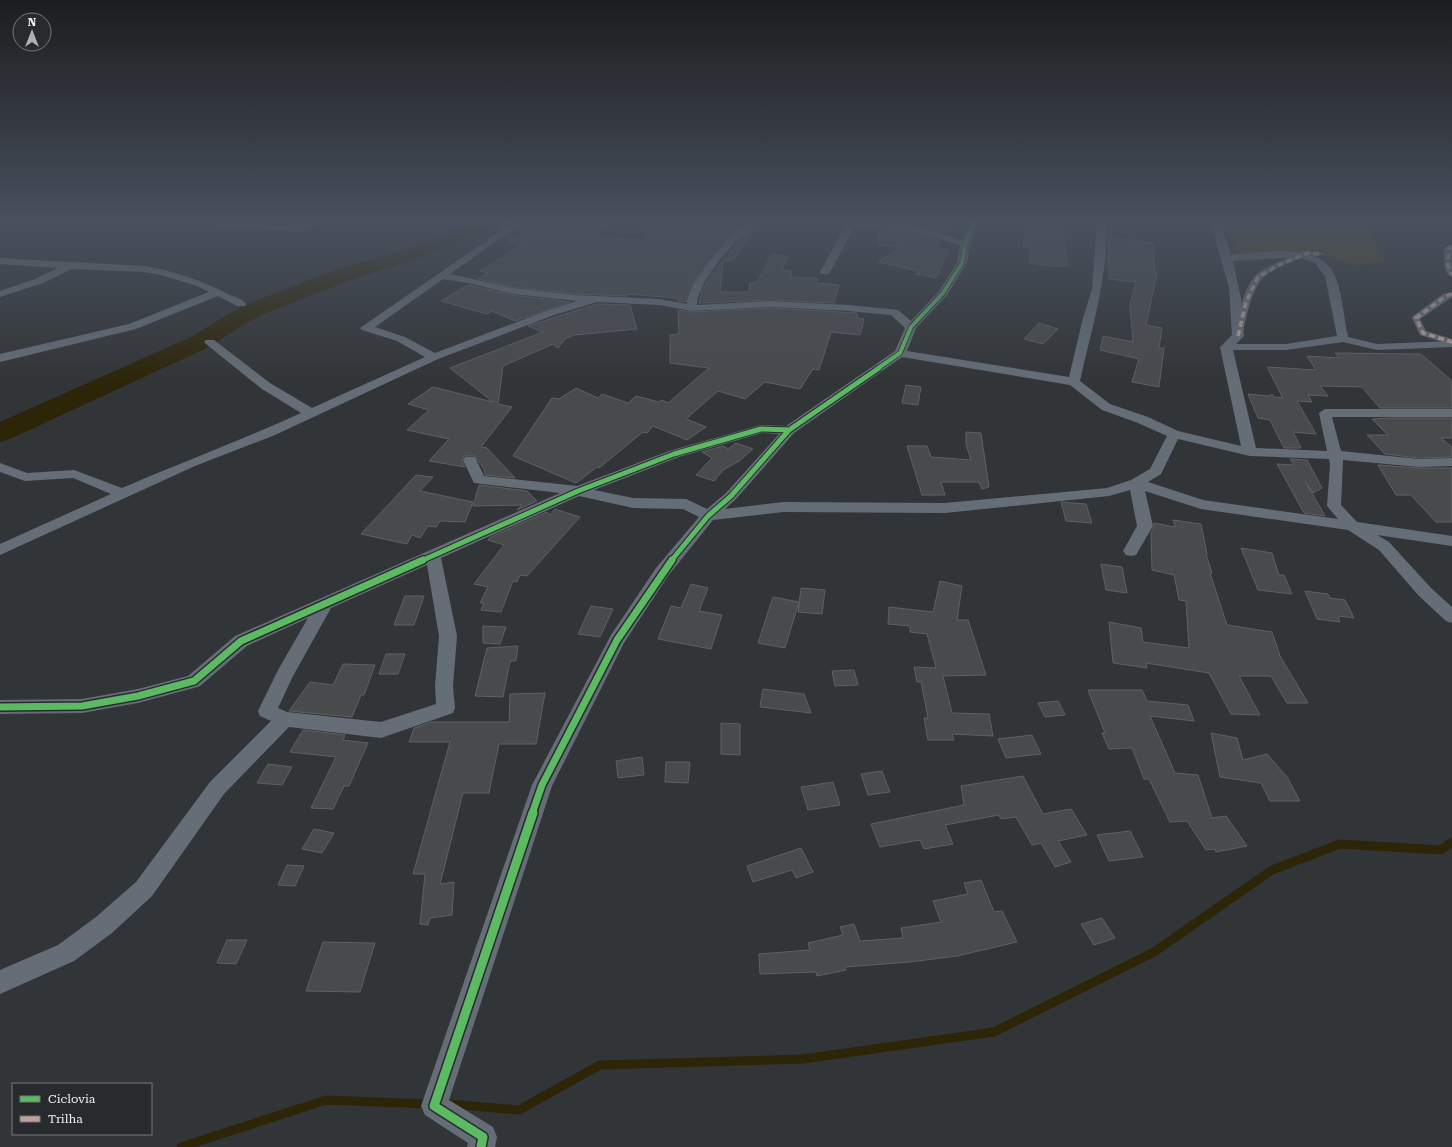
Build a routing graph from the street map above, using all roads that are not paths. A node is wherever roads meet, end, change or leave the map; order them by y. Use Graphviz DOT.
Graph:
graph roads {
  1 [pos="440,276"];
  2 [pos="48,277"];
  3 [pos="176,277"];
  4 [pos="444,277"];
  5 [pos="704,277"];
  6 [pos="953,277"];
  7 [pos="1098,277"];
  8 [pos="1232,277"];
  9 [pos="1259,277"];
  10 [pos="1330,277"];
  11 [pos="219,292"];
  12 [pos="0,294"];
  13 [pos="1452,294"];
  14 [pos="596,299"];
  15 [pos="241,304"];
  16 [pos="692,308"];
  17 [pos="911,327"];
  18 [pos="1238,336"];
  19 [pos="1343,339"];
  20 [pos="210,342"];
  21 [pos="1452,343"];
  22 [pos="1226,346"];
  23 [pos="900,354"];
  24 [pos="434,357"];
  25 [pos="0,358"];
  26 [pos="1074,382"];
  27 [pos="309,412"];
  28 [pos="1452,413"];
  29 [pos="789,430"];
  30 [pos="1174,434"];
  31 [pos="1250,452"];
  32 [pos="1335,455"];
  33 [pos="470,460"];
  34 [pos="1452,462"];
  35 [pos="0,467"];
  36 [pos="1136,483"];
  37 [pos="578,490"];
  38 [pos="122,494"];
  39 [pos="708,516"];
  40 [pos="1352,527"];
  41 [pos="1452,541"];
  42 [pos="0,550"];
  43 [pos="1131,551"];
  44 [pos="433,555"];
  45 [pos="325,603"];
  46 [pos="1452,617"];
  47 [pos="0,707"];
  48 [pos="285,719"];
  49 [pos="0,982"];
  50 [pos="482,1142"];
  1 -- 24 [label="street"];
  2 -- 12 [label="street"];
  3 -- 11 [label="street"];
  4 -- 14 [label="street"];
  5 -- 16 [label="street"];
  6 -- 17 [label="street"];
  7 -- 26 [label="street"];
  8 -- 18 [label="street"];
  9 -- 18 [label="street"];
  10 -- 19 [label="street"];
  11 -- 15 [label="street"];
  11 -- 25 [label="street"];
  13 -- 21 [label="street"];
  14 -- 16 [label="street"];
  14 -- 24 [label="street"];
  16 -- 17 [label="street"];
  17 -- 23 [label="street"];
  18 -- 22 [label="street"];
  19 -- 21 [label="street"];
  19 -- 22 [label="street"];
  20 -- 27 [label="street"];
  22 -- 31 [label="street"];
  23 -- 26 [label="street"];
  23 -- 29 [label="street"];
  24 -- 27 [label="street"];
  26 -- 30 [label="street"];
  27 -- 38 [label="street"];
  28 -- 32 [label="street"];
  29 -- 37 [label="street"];
  29 -- 39 [label="street"];
  30 -- 31 [label="street"];
  30 -- 36 [label="street"];
  31 -- 32 [label="street"];
  32 -- 34 [label="street"];
  32 -- 40 [label="street"];
  33 -- 37 [label="street"];
  35 -- 38 [label="street"];
  36 -- 39 [label="street"];
  36 -- 40 [label="street"];
  36 -- 43 [label="street"];
  37 -- 39 [label="street"];
  37 -- 44 [label="street"];
  38 -- 42 [label="street"];
  39 -- 50 [label="street"];
  40 -- 41 [label="street"];
  40 -- 46 [label="street"];
  44 -- 45 [label="street"];
  44 -- 48 [label="street"];
  45 -- 47 [label="street"];
  45 -- 48 [label="street"];
  48 -- 49 [label="street"];
}
